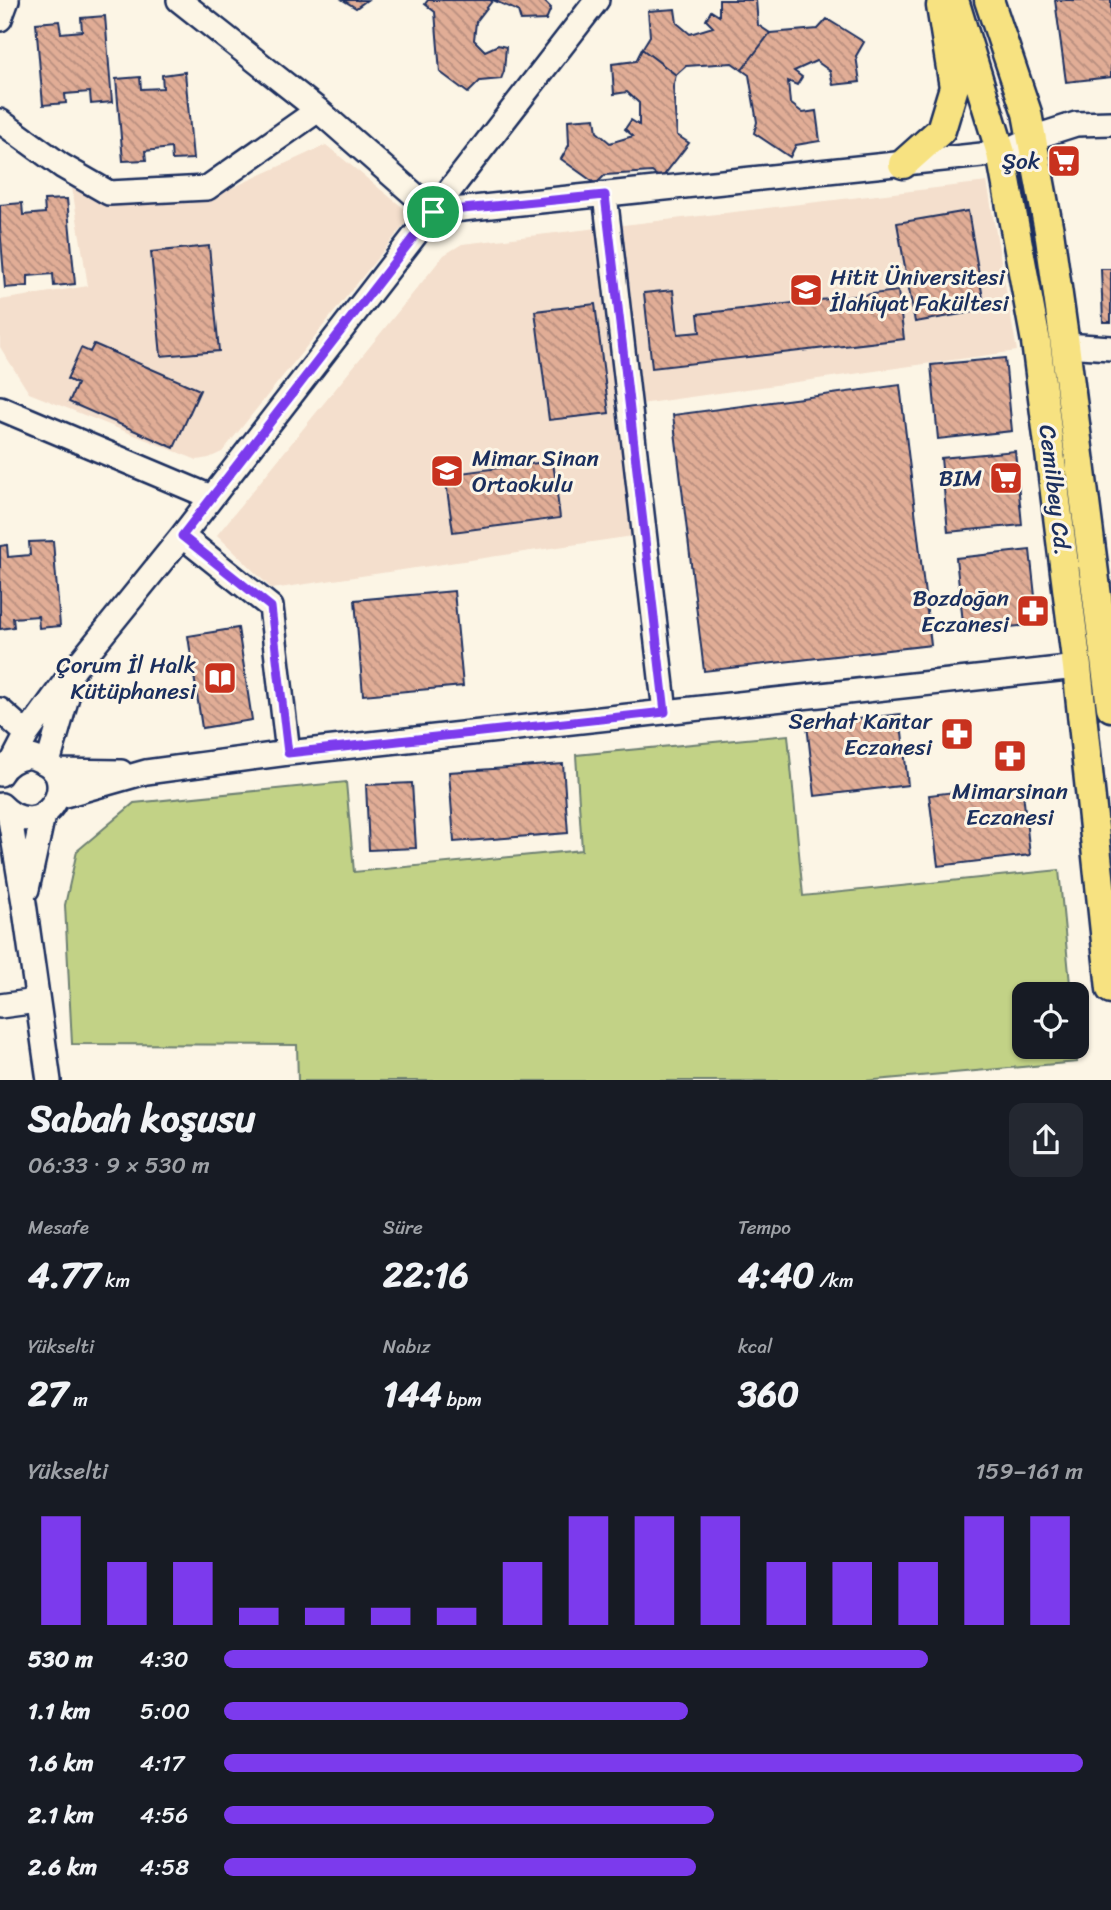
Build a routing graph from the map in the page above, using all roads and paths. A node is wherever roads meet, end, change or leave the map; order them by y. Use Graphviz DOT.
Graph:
graph roads {
  1 [pos="7,0"];
  2 [pos="179,0"];
  3 [pos="597,0"];
  4 [pos="940,0"];
  5 [pos="954,0"];
  6 [pos="989,0"];
  7 [pos="0,19"];
  8 [pos="318,110"];
  9 [pos="0,121"];
  10 [pos="1111,123"];
  11 [pos="1032,138"];
  12 [pos="1001,153"];
  13 [pos="903,164"];
  14 [pos="605,195"];
  15 [pos="433,212"];
  16 [pos="1065,345"];
  17 [pos="1111,348"];
  18 [pos="0,408"];
  19 [pos="211,497"];
  20 [pos="182,536"];
  21 [pos="1108,657"];
  22 [pos="76,667"];
  23 [pos="1077,667"];
  24 [pos="1111,707"];
  25 [pos="0,710"];
  26 [pos="665,712"];
  27 [pos="27,734"];
  28 [pos="288,753"];
  29 [pos="51,767"];
  30 [pos="4,769"];
  31 [pos="146,772"];
  32 [pos="58,797"];
  33 [pos="2,806"];
  34 [pos="43,815"];
  35 [pos="24,903"];
  36 [pos="1111,989"];
  37 [pos="37,1001"];
  38 [pos="0,1006"];
  39 [pos="48,1080"];
  1 -- 7 [label="street"];
  2 -- 8 [label="street"];
  3 -- 15 [label="street"];
  4 -- 13 [label="main road"];
  5 -- 12 [label="main road, Cemilbey Cd."];
  6 -- 11 [label="main road, Cemilbey Cd."];
  8 -- 9 [label="street"];
  8 -- 15 [label="street"];
  10 -- 11 [label="street"];
  11 -- 12 [label="street"];
  11 -- 16 [label="main road, Cemilbey Cd."];
  12 -- 13 [label="street"];
  12 -- 23 [label="main road, Cemilbey Cd."];
  13 -- 14 [label="street"];
  14 -- 15 [label="street"];
  14 -- 26 [label="street"];
  15 -- 19 [label="street"];
  16 -- 17 [label="street"];
  16 -- 21 [label="main road, Cemilbey Cd."];
  18 -- 19 [label="street"];
  19 -- 20 [label="street"];
  20 -- 22 [label="street"];
  20 -- 28 [label="street"];
  21 -- 24 [label="main road, Cemilbey Cd."];
  22 -- 27 [label="street"];
  22 -- 29 [label="street"];
  23 -- 26 [label="street"];
  23 -- 36 [label="main road, Cemilbey Cd."];
  25 -- 27 [label="street"];
  26 -- 28 [label="street"];
  27 -- 30 [label="street"];
  28 -- 31 [label="street"];
  29 -- 30 [label="street"];
  29 -- 31 [label="street"];
  29 -- 32 [label="street"];
  31 -- 32 [label="street"];
  32 -- 34 [label="street"];
  33 -- 34 [label="street"];
  33 -- 35 [label="street"];
  34 -- 35 [label="street"];
  35 -- 37 [label="street"];
  37 -- 38 [label="street"];
  37 -- 39 [label="street"];
}
